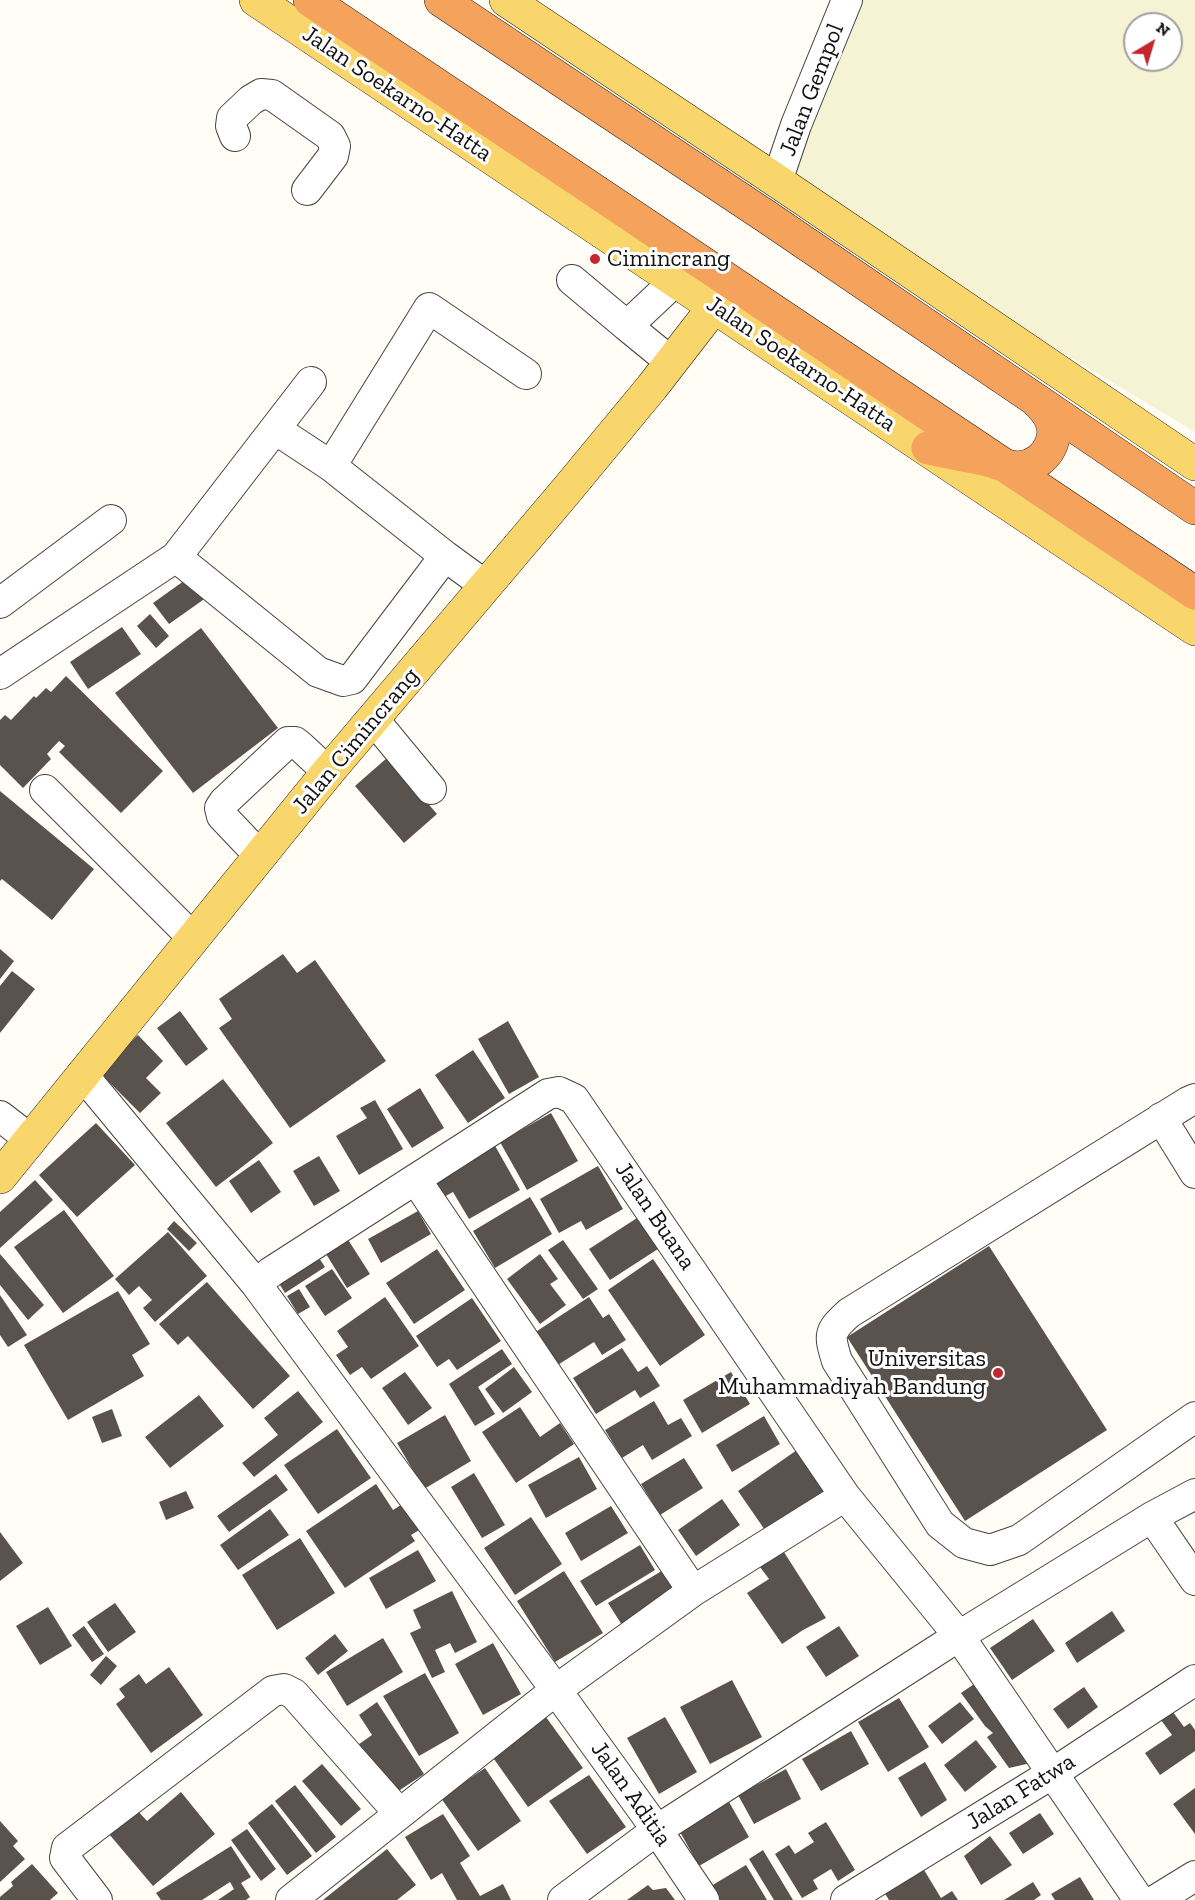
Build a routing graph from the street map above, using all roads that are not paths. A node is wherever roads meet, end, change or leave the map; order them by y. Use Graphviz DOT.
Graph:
graph roads {
  1 [pos="256,0"];
  2 [pos="310,0"];
  3 [pos="441,0"];
  4 [pos="506,0"];
  5 [pos="847,0"];
  6 [pos="235,136"];
  7 [pos="551,163"];
  8 [pos="503,164"];
  9 [pos="777,181"];
  10 [pos="307,190"];
  11 [pos="572,280"];
  12 [pos="675,281"];
  13 [pos="714,307"];
  14 [pos="627,326"];
  15 [pos="672,362"];
  16 [pos="526,374"];
  17 [pos="310,382"];
  18 [pos="1037,401"];
  19 [pos="275,429"];
  20 [pos="928,448"];
  21 [pos="999,462"];
  22 [pos="1195,464"];
  23 [pos="331,466"];
  24 [pos="1195,508"];
  25 [pos="111,520"];
  26 [pos="445,556"];
  27 [pos="176,557"];
  28 [pos="486,586"];
  29 [pos="1195,593"];
  30 [pos="0,603"];
  31 [pos="1195,628"];
  32 [pos="0,674"];
  33 [pos="374,720"];
  34 [pos="328,772"];
  35 [pos="431,789"];
  36 [pos="45,790"];
  37 [pos="260,856"];
  38 [pos="193,938"];
  39 [pos="82,1074"];
  40 [pos="1195,1099"];
  41 [pos="0,1116"];
  42 [pos="1161,1118"];
  43 [pos="31,1140"];
  44 [pos="1195,1173"];
  45 [pos="0,1177"];
  46 [pos="416,1180"];
  47 [pos="256,1284"];
  48 [pos="1195,1417"];
  49 [pos="1195,1494"];
  50 [pos="845,1496"];
  51 [pos="1152,1517"];
  52 [pos="1195,1580"];
  53 [pos="693,1591"];
  54 [pos="959,1636"];
  55 [pos="1195,1680"];
  56 [pos="556,1690"];
  57 [pos="1053,1773"];
  58 [pos="399,1813"];
  59 [pos="657,1830"];
  60 [pos="1195,1876"];
  61 [pos="97,1900"];
  62 [pos="291,1900"];
  63 [pos="563,1900"];
  64 [pos="704,1900"];
  65 [pos="846,1900"];
  66 [pos="1139,1900"];
  67 [pos="1156,1900"];
  1 -- 8 [label="main road, Jalan Soekarno-Hatta"];
  2 -- 7 [label="highway, Jalan Soekarno-Hatta"];
  3 -- 18 [label="highway"];
  4 -- 9 [label="main road"];
  5 -- 9 [label="street, Jalan Gempol"];
  6 -- 10 [label="street"];
  7 -- 8 [label="main road"];
  7 -- 21 [label="highway, Jalan Soekarno-Hatta"];
  8 -- 12 [label="main road, Jalan Soekarno-Hatta"];
  9 -- 22 [label="main road"];
  11 -- 14 [label="street"];
  12 -- 13 [label="main road, Jalan Soekarno-Hatta"];
  12 -- 14 [label="street"];
  13 -- 15 [label="main road, Jalan Cimincrang"];
  13 -- 20 [label="main road, Jalan Soekarno-Hatta"];
  14 -- 15 [label="street"];
  15 -- 28 [label="main road, Jalan Cimincrang"];
  16 -- 23 [label="street"];
  17 -- 19 [label="street"];
  18 -- 21 [label="highway"];
  18 -- 24 [label="highway"];
  19 -- 23 [label="street"];
  19 -- 27 [label="street"];
  20 -- 21 [label="highway"];
  20 -- 31 [label="main road, Jalan Soekarno-Hatta"];
  21 -- 29 [label="highway, Jalan Soekarno-Hatta"];
  23 -- 26 [label="street"];
  25 -- 30 [label="street"];
  26 -- 27 [label="street"];
  26 -- 28 [label="street"];
  27 -- 32 [label="street"];
  28 -- 33 [label="main road, Jalan Cimincrang"];
  33 -- 34 [label="main road, Jalan Cimincrang"];
  33 -- 35 [label="street"];
  34 -- 37 [label="main road, Jalan Cimincrang"];
  34 -- 37 [label="street"];
  36 -- 38 [label="street"];
  37 -- 38 [label="main road, Jalan Cimincrang"];
  38 -- 39 [label="main road, Jalan Cimincrang"];
  39 -- 43 [label="main road, Jalan Cimincrang"];
  39 -- 47 [label="street, Jalan Aditia"];
  40 -- 42 [label="street"];
  41 -- 43 [label="street"];
  42 -- 44 [label="street"];
  42 -- 48 [label="street"];
  43 -- 45 [label="main road, Jalan Cimincrang"];
  46 -- 47 [label="street, Jalan Buana"];
  46 -- 50 [label="street, Jalan Buana"];
  46 -- 53 [label="street"];
  47 -- 56 [label="street, Jalan Aditia"];
  49 -- 51 [label="street"];
  50 -- 53 [label="street"];
  50 -- 54 [label="street, Jalan Buana"];
  51 -- 52 [label="street"];
  51 -- 54 [label="street"];
  53 -- 56 [label="street"];
  54 -- 57 [label="street, Jalan Buana"];
  54 -- 59 [label="street"];
  55 -- 57 [label="street, Jalan Fatwa"];
  56 -- 58 [label="street"];
  56 -- 59 [label="street, Jalan Aditia"];
  57 -- 65 [label="street, Jalan Fatwa"];
  57 -- 66 [label="street, Jalan Buana"];
  58 -- 61 [label="street"];
  58 -- 62 [label="street"];
  59 -- 63 [label="street"];
  59 -- 64 [label="street, Jalan Aditia"];
  60 -- 67 [label="street"];
}
